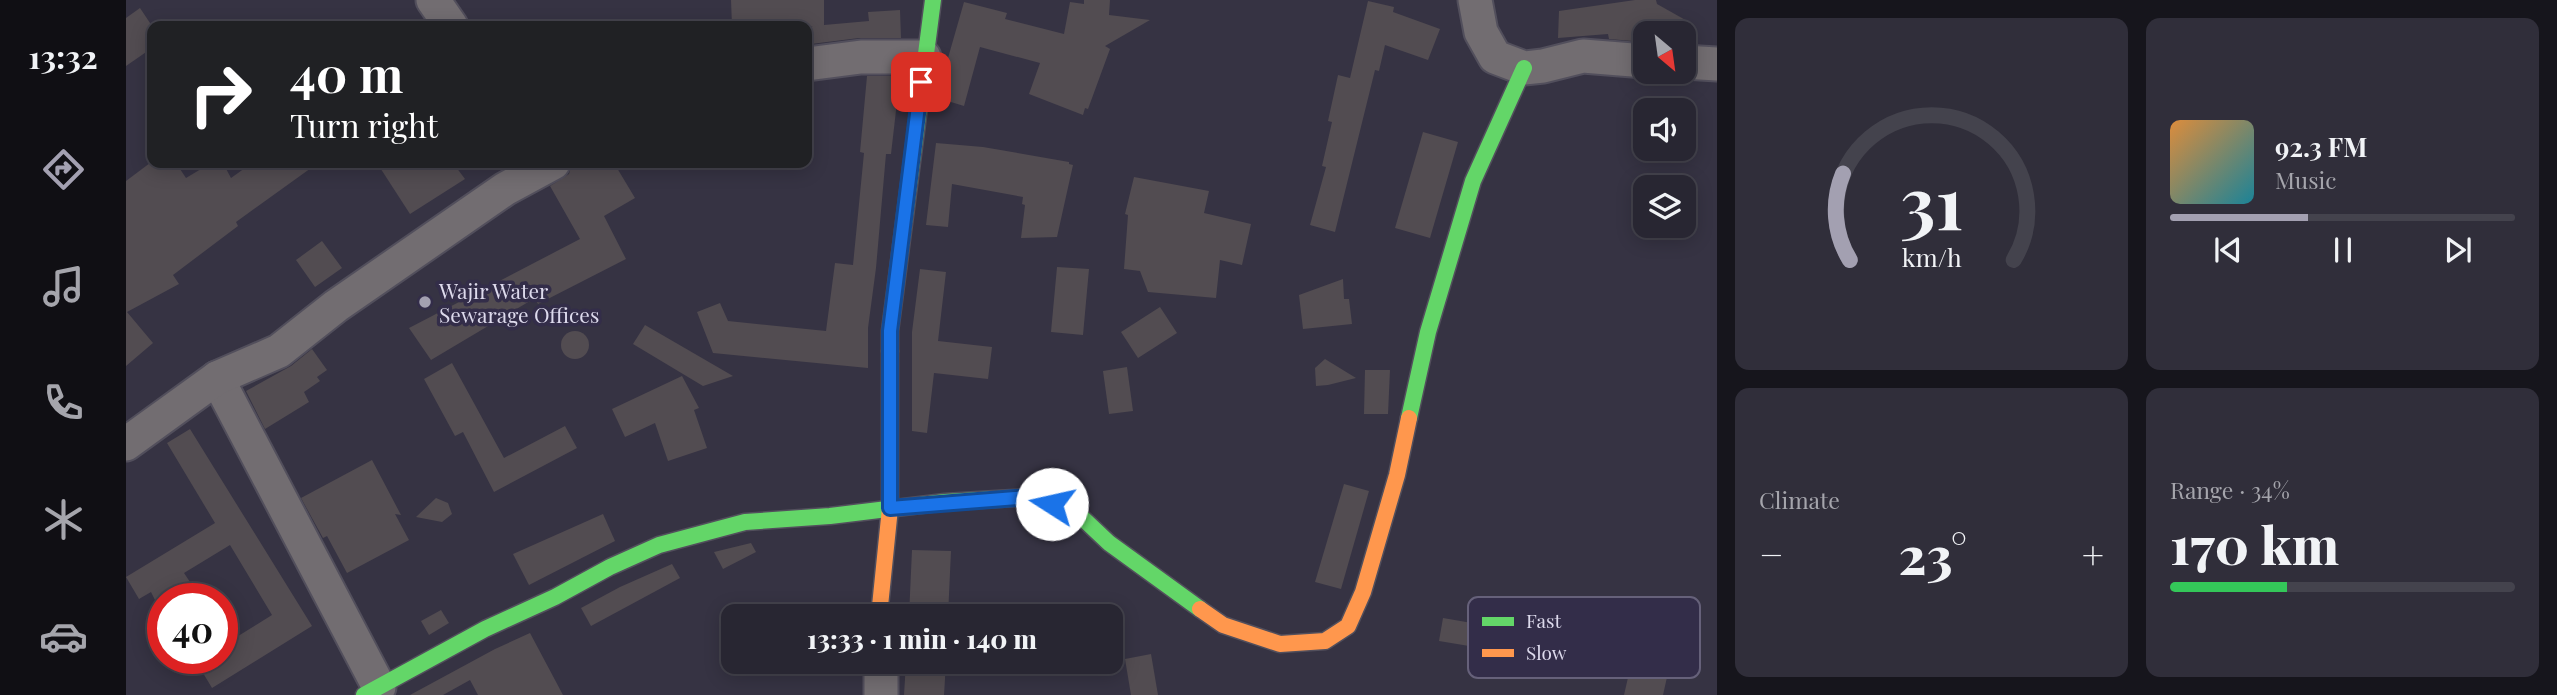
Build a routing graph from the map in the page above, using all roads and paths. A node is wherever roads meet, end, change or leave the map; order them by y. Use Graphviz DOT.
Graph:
graph roads {
  1 [pos="433,0"];
  2 [pos="933,0"];
  3 [pos="1475,0"];
  4 [pos="447,21"];
  5 [pos="924,57"];
  6 [pos="1633,60"];
  7 [pos="812,63"];
  8 [pos="1696,63"];
  9 [pos="1717,64"];
  10 [pos="1524,68"];
  11 [pos="536,168"];
  12 [pos="217,378"];
  13 [pos="126,444"];
  14 [pos="890,508"];
  15 [pos="880,604"];
  16 [pos="881,674"];
  17 [pos="371,691"];
  18 [pos="881,695"];
  1 -- 4 [label="street"];
  2 -- 5 [label="street"];
  3 -- 10 [label="street"];
  5 -- 7 [label="street"];
  5 -- 14 [label="street"];
  6 -- 10 [label="street"];
  8 -- 9 [label="street"];
  10 -- 14 [label="street"];
  11 -- 12 [label="street"];
  12 -- 13 [label="street"];
  12 -- 17 [label="street"];
  14 -- 15 [label="street"];
  14 -- 17 [label="street"];
  16 -- 18 [label="street"];
}
